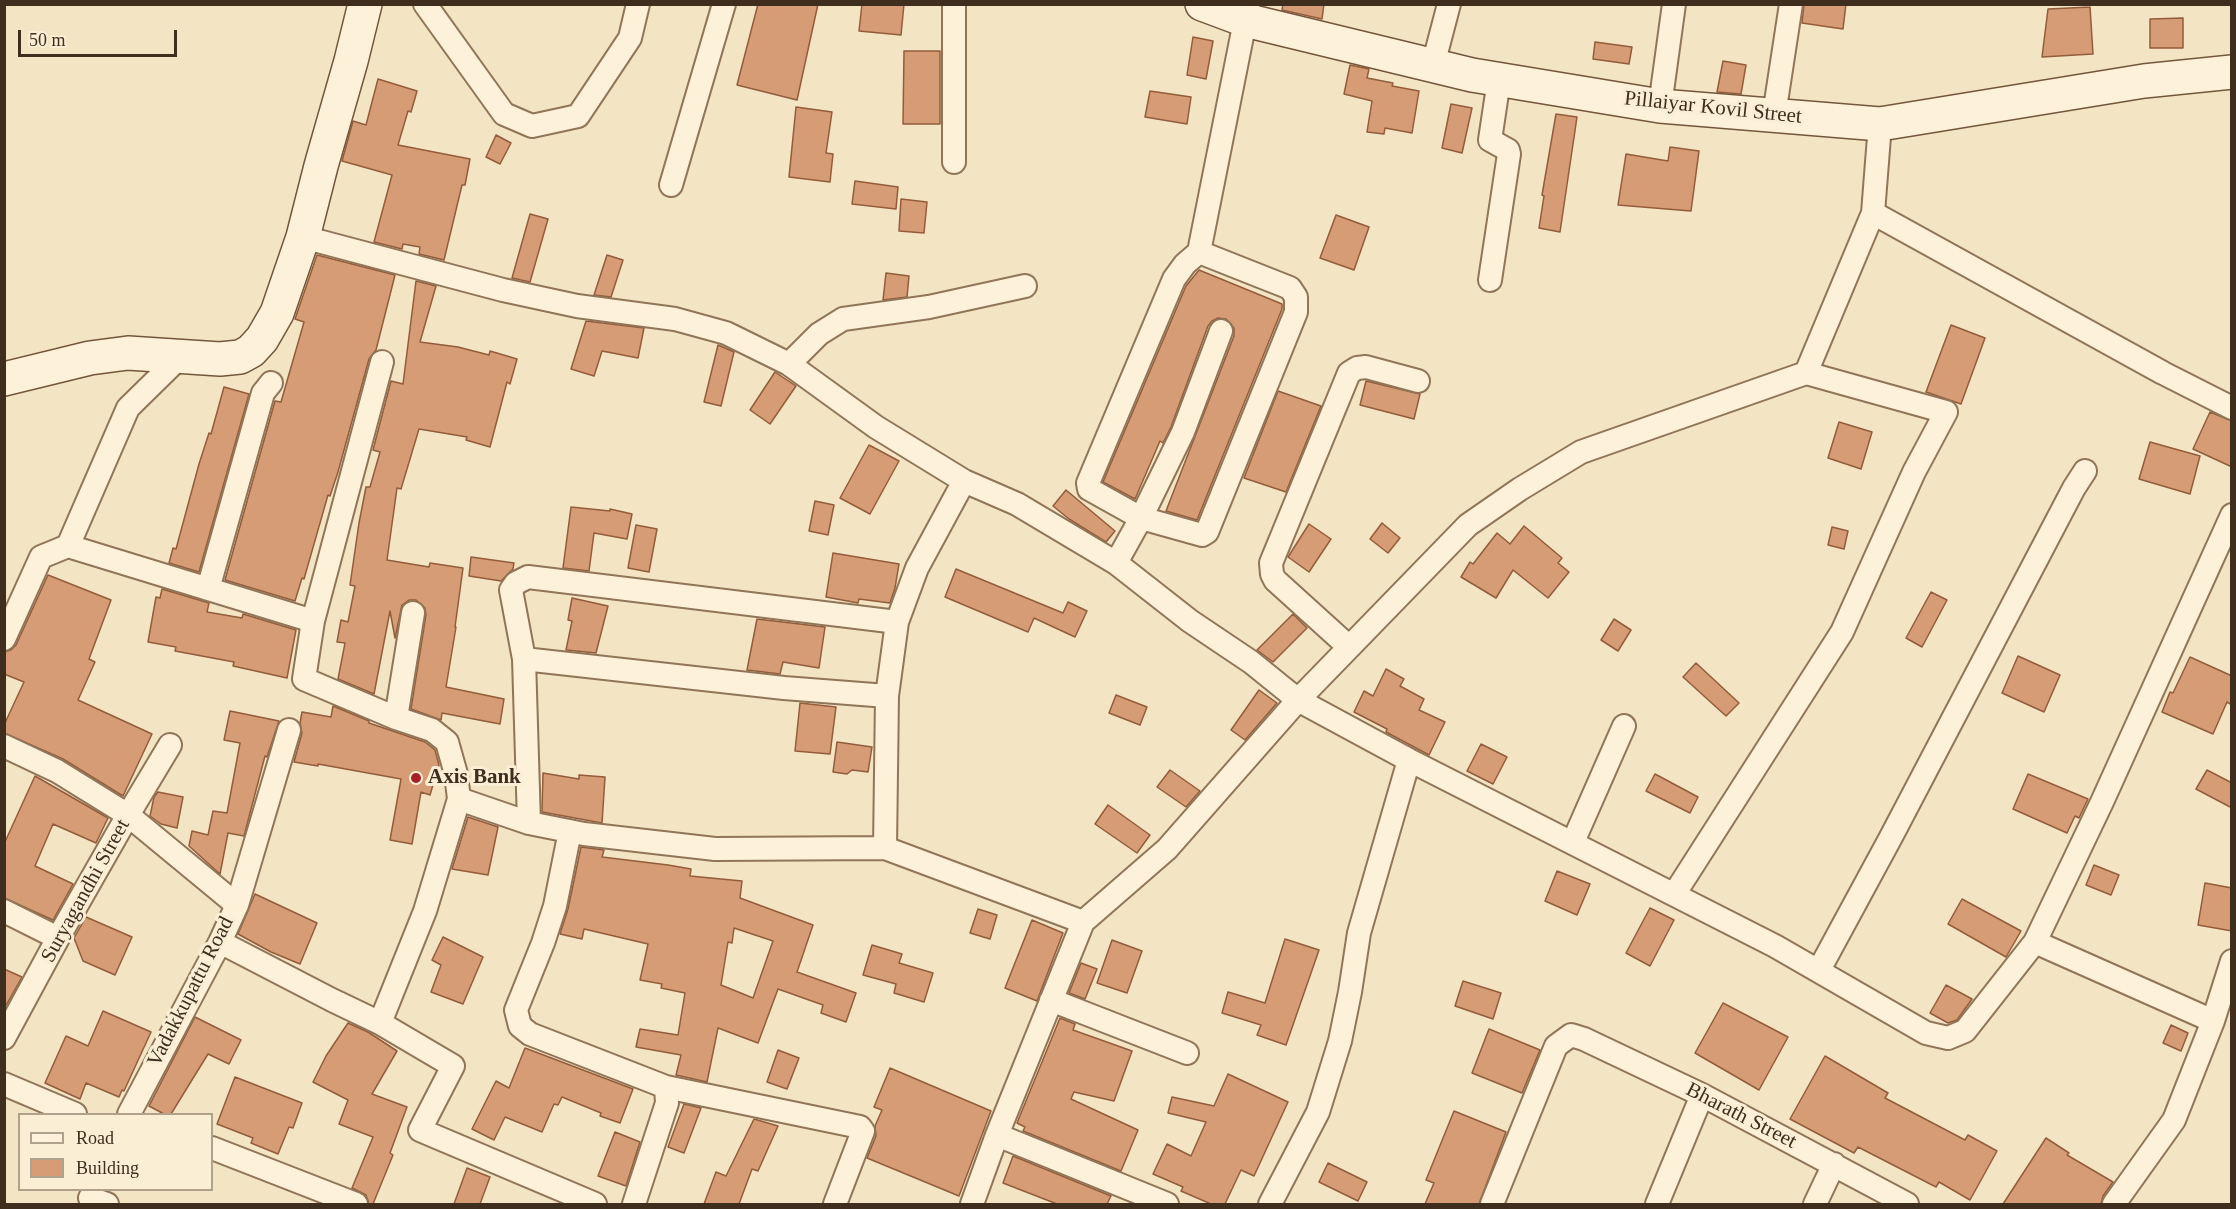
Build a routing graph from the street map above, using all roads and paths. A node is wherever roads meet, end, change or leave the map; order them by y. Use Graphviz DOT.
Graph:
graph roads {
  1 [pos="365,4"];
  2 [pos="425,4"];
  3 [pos="638,4"];
  4 [pos="724,4"];
  5 [pos="954,4"];
  6 [pos="1202,4"];
  7 [pos="1449,4"];
  8 [pos="1674,4"];
  9 [pos="1791,4"];
  10 [pos="1246,12"];
  11 [pos="1433,65"];
  12 [pos="2232,72"];
  13 [pos="1499,80"];
  14 [pos="1660,105"];
  15 [pos="1774,115"];
  16 [pos="1880,124"];
  17 [pos="954,162"];
  18 [pos="670,185"];
  19 [pos="1873,213"];
  20 [pos="303,237"];
  21 [pos="1199,252"];
  22 [pos="1490,280"];
  23 [pos="1025,286"];
  24 [pos="1221,331"];
  25 [pos="181,356"];
  26 [pos="382,362"];
  27 [pos="789,364"];
  28 [pos="1806,373"];
  29 [pos="4,379"];
  30 [pos="1418,381"];
  31 [pos="272,383"];
  32 [pos="2232,408"];
  33 [pos="2085,471"];
  34 [pos="964,481"];
  35 [pos="2232,514"];
  36 [pos="1141,518"];
  37 [pos="69,546"];
  38 [pos="1116,563"];
  39 [pos="2222,563"];
  40 [pos="208,589"];
  41 [pos="413,613"];
  42 [pos="313,621"];
  43 [pos="897,622"];
  44 [pos="4,639"];
  45 [pos="1349,647"];
  46 [pos="524,659"];
  47 [pos="887,696"];
  48 [pos="1298,700"];
  49 [pos="396,717"];
  50 [pos="1624,726"];
  51 [pos="289,730"];
  52 [pos="170,745"];
  53 [pos="4,746"];
  54 [pos="1409,760"];
  55 [pos="459,800"];
  56 [pos="128,814"];
  57 [pos="529,823"];
  58 [pos="570,831"];
  59 [pos="1574,842"];
  60 [pos="885,848"];
  61 [pos="1675,893"];
  62 [pos="237,905"];
  63 [pos="4,912"];
  64 [pos="1083,922"];
  65 [pos="58,938"];
  66 [pos="220,942"];
  67 [pos="2035,942"];
  68 [pos="2232,961"];
  69 [pos="1819,970"];
  70 [pos="1052,1000"];
  71 [pos="2212,1022"];
  72 [pos="380,1023"];
  73 [pos="4,1038"];
  74 [pos="1187,1053"];
  75 [pos="4,1084"];
  76 [pos="666,1087"];
  77 [pos="1702,1095"];
  78 [pos="73,1113"];
  79 [pos="130,1113"];
  80 [pos="997,1135"];
  81 [pos="213,1148"];
  82 [pos="1834,1164"];
  83 [pos="356,1204"];
  84 [pos="596,1204"];
  85 [pos="634,1204"];
  86 [pos="835,1204"];
  87 [pos="972,1204"];
  88 [pos="1167,1204"];
  89 [pos="1270,1204"];
  90 [pos="1492,1204"];
  91 [pos="1657,1204"];
  92 [pos="1815,1204"];
  93 [pos="1907,1204"];
  94 [pos="2114,1204"];
  1 -- 20 [label="street"];
  2 -- 3 [label="street"];
  4 -- 18 [label="street"];
  5 -- 17 [label="street"];
  6 -- 10 [label="street, Pillaiyar Kovil Street"];
  7 -- 11 [label="street"];
  8 -- 14 [label="street"];
  9 -- 15 [label="street"];
  10 -- 11 [label="street, Pillaiyar Kovil Street"];
  10 -- 21 [label="street"];
  11 -- 13 [label="street, Pillaiyar Kovil Street"];
  12 -- 16 [label="street, Pillaiyar Kovil Street"];
  13 -- 14 [label="street, Pillaiyar Kovil Street"];
  13 -- 22 [label="street"];
  14 -- 15 [label="street, Pillaiyar Kovil Street"];
  15 -- 16 [label="street, Pillaiyar Kovil Street"];
  16 -- 19 [label="street"];
  19 -- 28 [label="street"];
  19 -- 32 [label="street"];
  20 -- 25 [label="street"];
  20 -- 27 [label="street"];
  21 -- 36 [label="street"];
  21 -- 36 [label="street"];
  23 -- 27 [label="street"];
  24 -- 36 [label="street"];
  25 -- 29 [label="street"];
  25 -- 37 [label="street"];
  26 -- 42 [label="street"];
  27 -- 34 [label="street"];
  28 -- 45 [label="street"];
  28 -- 61 [label="street"];
  30 -- 45 [label="street"];
  31 -- 40 [label="street"];
  33 -- 69 [label="street"];
  34 -- 38 [label="street"];
  34 -- 43 [label="street"];
  35 -- 39 [label="street"];
  36 -- 38 [label="street"];
  37 -- 40 [label="street"];
  37 -- 44 [label="street"];
  38 -- 48 [label="street"];
  39 -- 67 [label="street"];
  40 -- 42 [label="street"];
  41 -- 49 [label="street"];
  42 -- 49 [label="street"];
  43 -- 46 [label="street"];
  43 -- 47 [label="street"];
  45 -- 48 [label="street"];
  46 -- 47 [label="street"];
  46 -- 57 [label="street"];
  47 -- 60 [label="street"];
  48 -- 54 [label="street"];
  48 -- 64 [label="street"];
  49 -- 55 [label="street"];
  50 -- 59 [label="street"];
  51 -- 62 [label="street, Vadakkupattu Road"];
  52 -- 56 [label="street, Suryagandhi Street"];
  53 -- 56 [label="street"];
  54 -- 59 [label="street"];
  54 -- 89 [label="street"];
  55 -- 57 [label="street"];
  55 -- 72 [label="street"];
  56 -- 62 [label="street"];
  56 -- 65 [label="street, Suryagandhi Street"];
  57 -- 58 [label="street"];
  58 -- 60 [label="street"];
  58 -- 76 [label="street"];
  59 -- 61 [label="street"];
  60 -- 64 [label="street"];
  61 -- 69 [label="street"];
  62 -- 66 [label="street, Vadakkupattu Road"];
  63 -- 65 [label="street"];
  64 -- 70 [label="street"];
  65 -- 73 [label="street, Suryagandhi Street"];
  66 -- 72 [label="street"];
  66 -- 79 [label="street, Vadakkupattu Road"];
  67 -- 69 [label="street"];
  67 -- 71 [label="street"];
  68 -- 71 [label="street"];
  70 -- 74 [label="street"];
  70 -- 80 [label="street"];
  71 -- 94 [label="street"];
  72 -- 84 [label="street"];
  75 -- 78 [label="street"];
  76 -- 85 [label="street"];
  76 -- 86 [label="street"];
  77 -- 82 [label="street, Bharath Street"];
  77 -- 90 [label="street, Bharath Street"];
  77 -- 91 [label="street"];
  80 -- 87 [label="street"];
  80 -- 88 [label="street"];
  81 -- 83 [label="street"];
  82 -- 92 [label="street"];
  82 -- 93 [label="street, Bharath Street"];
}
